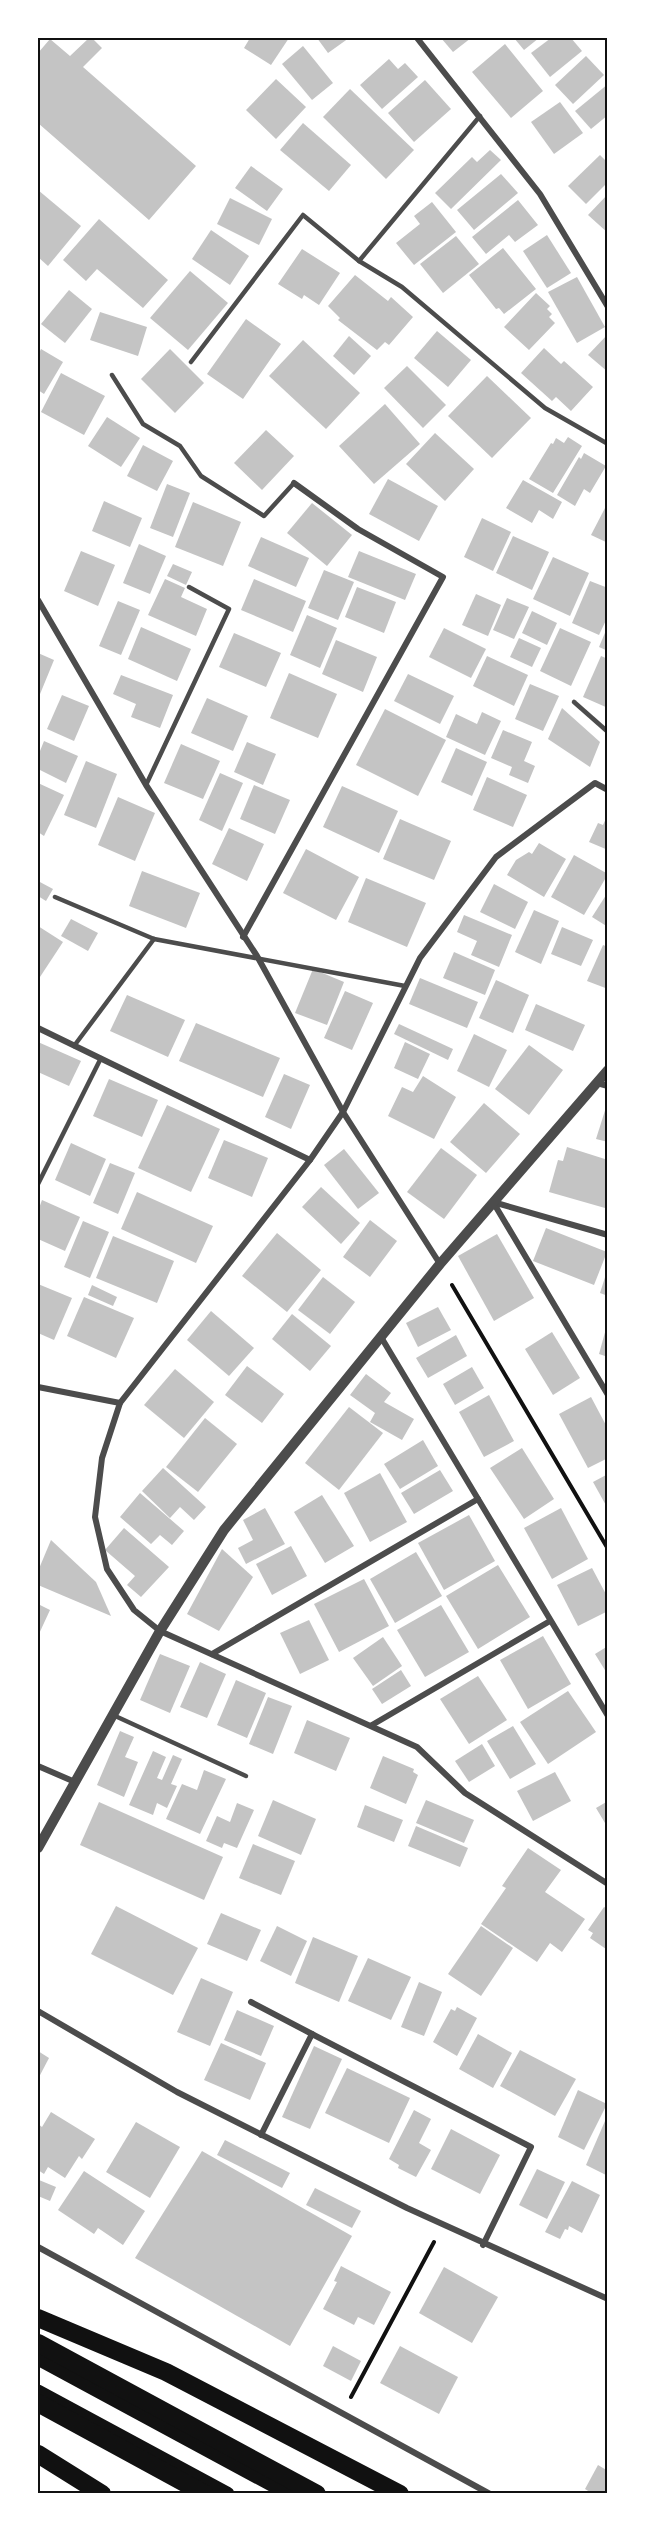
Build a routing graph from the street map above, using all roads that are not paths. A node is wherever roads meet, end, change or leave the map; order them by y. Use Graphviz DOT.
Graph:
graph roads {
  1 [pos="417,38"];
  2 [pos="480,116"];
  3 [pos="359,261"];
  4 [pos="608,307"];
  5 [pos="191,362"];
  6 [pos="112,375"];
  7 [pos="608,444"];
  8 [pos="294,483"];
  9 [pos="189,587"];
  10 [pos="38,600"];
  11 [pos="574,702"];
  12 [pos="608,732"];
  13 [pos="146,785"];
  14 [pos="608,790"];
  15 [pos="55,897"];
  16 [pos="243,937"];
  17 [pos="154,939"];
  18 [pos="257,956"];
  19 [pos="405,986"];
  20 [pos="38,1028"];
  21 [pos="74,1046"];
  22 [pos="101,1058"];
  23 [pos="608,1070"];
  24 [pos="602,1084"];
  25 [pos="343,1112"];
  26 [pos="310,1160"];
  27 [pos="38,1184"];
  28 [pos="493,1202"];
  29 [pos="608,1235"];
  30 [pos="440,1264"];
  31 [pos="381,1337"];
  32 [pos="605,1386"];
  33 [pos="38,1387"];
  34 [pos="608,1395"];
  35 [pos="120,1403"];
  36 [pos="478,1499"];
  37 [pos="550,1621"];
  38 [pos="160,1631"];
  39 [pos="212,1654"];
  40 [pos="113,1715"];
  41 [pos="608,1716"];
  42 [pos="372,1725"];
  43 [pos="38,1766"];
  44 [pos="246,1776"];
  45 [pos="75,1782"];
  46 [pos="38,1848"];
  47 [pos="608,1884"];
  48 [pos="251,2002"];
  49 [pos="38,2011"];
  50 [pos="312,2034"];
  51 [pos="261,2135"];
  52 [pos="483,2245"];
  53 [pos="38,2247"];
  54 [pos="608,2299"];
  55 [pos="38,2318"];
  56 [pos="38,2343"];
  57 [pos="38,2358"];
  58 [pos="38,2392"];
  59 [pos="38,2403"];
  60 [pos="38,2454"];
  61 [pos="102,2493"];
  62 [pos="205,2493"];
  63 [pos="227,2493"];
  64 [pos="290,2493"];
  65 [pos="317,2493"];
  66 [pos="400,2493"];
  67 [pos="490,2493"];
  1 -- 2 [label="street"];
  2 -- 3 [label="lane"];
  2 -- 4 [label="street"];
  3 -- 5 [label="lane"];
  3 -- 7 [label="lane"];
  6 -- 8 [label="lane"];
  8 -- 16 [label="street"];
  9 -- 13 [label="lane"];
  10 -- 13 [label="street"];
  11 -- 12 [label="lane"];
  13 -- 16 [label="street"];
  14 -- 19 [label="street"];
  15 -- 17 [label="lane"];
  16 -- 18 [label="street"];
  17 -- 18 [label="lane"];
  17 -- 21 [label="lane"];
  18 -- 19 [label="lane"];
  18 -- 25 [label="street"];
  19 -- 25 [label="street"];
  20 -- 21 [label="street"];
  21 -- 22 [label="street"];
  22 -- 26 [label="street"];
  22 -- 27 [label="lane"];
  23 -- 24 [label="street"];
  24 -- 28 [label="street"];
  25 -- 26 [label="street"];
  25 -- 30 [label="street"];
  26 -- 35 [label="street"];
  28 -- 29 [label="street"];
  28 -- 30 [label="street"];
  28 -- 32 [label="street"];
  30 -- 31 [label="street"];
  31 -- 36 [label="street"];
  31 -- 38 [label="street"];
  32 -- 34 [label="street"];
  33 -- 35 [label="street"];
  35 -- 38 [label="street"];
  36 -- 37 [label="street"];
  36 -- 39 [label="street"];
  37 -- 41 [label="street"];
  37 -- 42 [label="street"];
  38 -- 39 [label="street"];
  38 -- 40 [label="street"];
  39 -- 42 [label="street"];
  40 -- 44 [label="lane"];
  40 -- 45 [label="street"];
  42 -- 47 [label="street"];
  43 -- 45 [label="street"];
  45 -- 46 [label="street"];
  48 -- 50 [label="street"];
  49 -- 51 [label="street"];
  50 -- 51 [label="street"];
  50 -- 52 [label="street"];
  51 -- 52 [label="street"];
  52 -- 54 [label="street"];
  53 -- 67 [label="street"];
  55 -- 66 [label="highway"];
  56 -- 65 [label="highway"];
  57 -- 64 [label="main road"];
  58 -- 63 [label="main road"];
  59 -- 62 [label="highway"];
  60 -- 61 [label="highway"];
}
